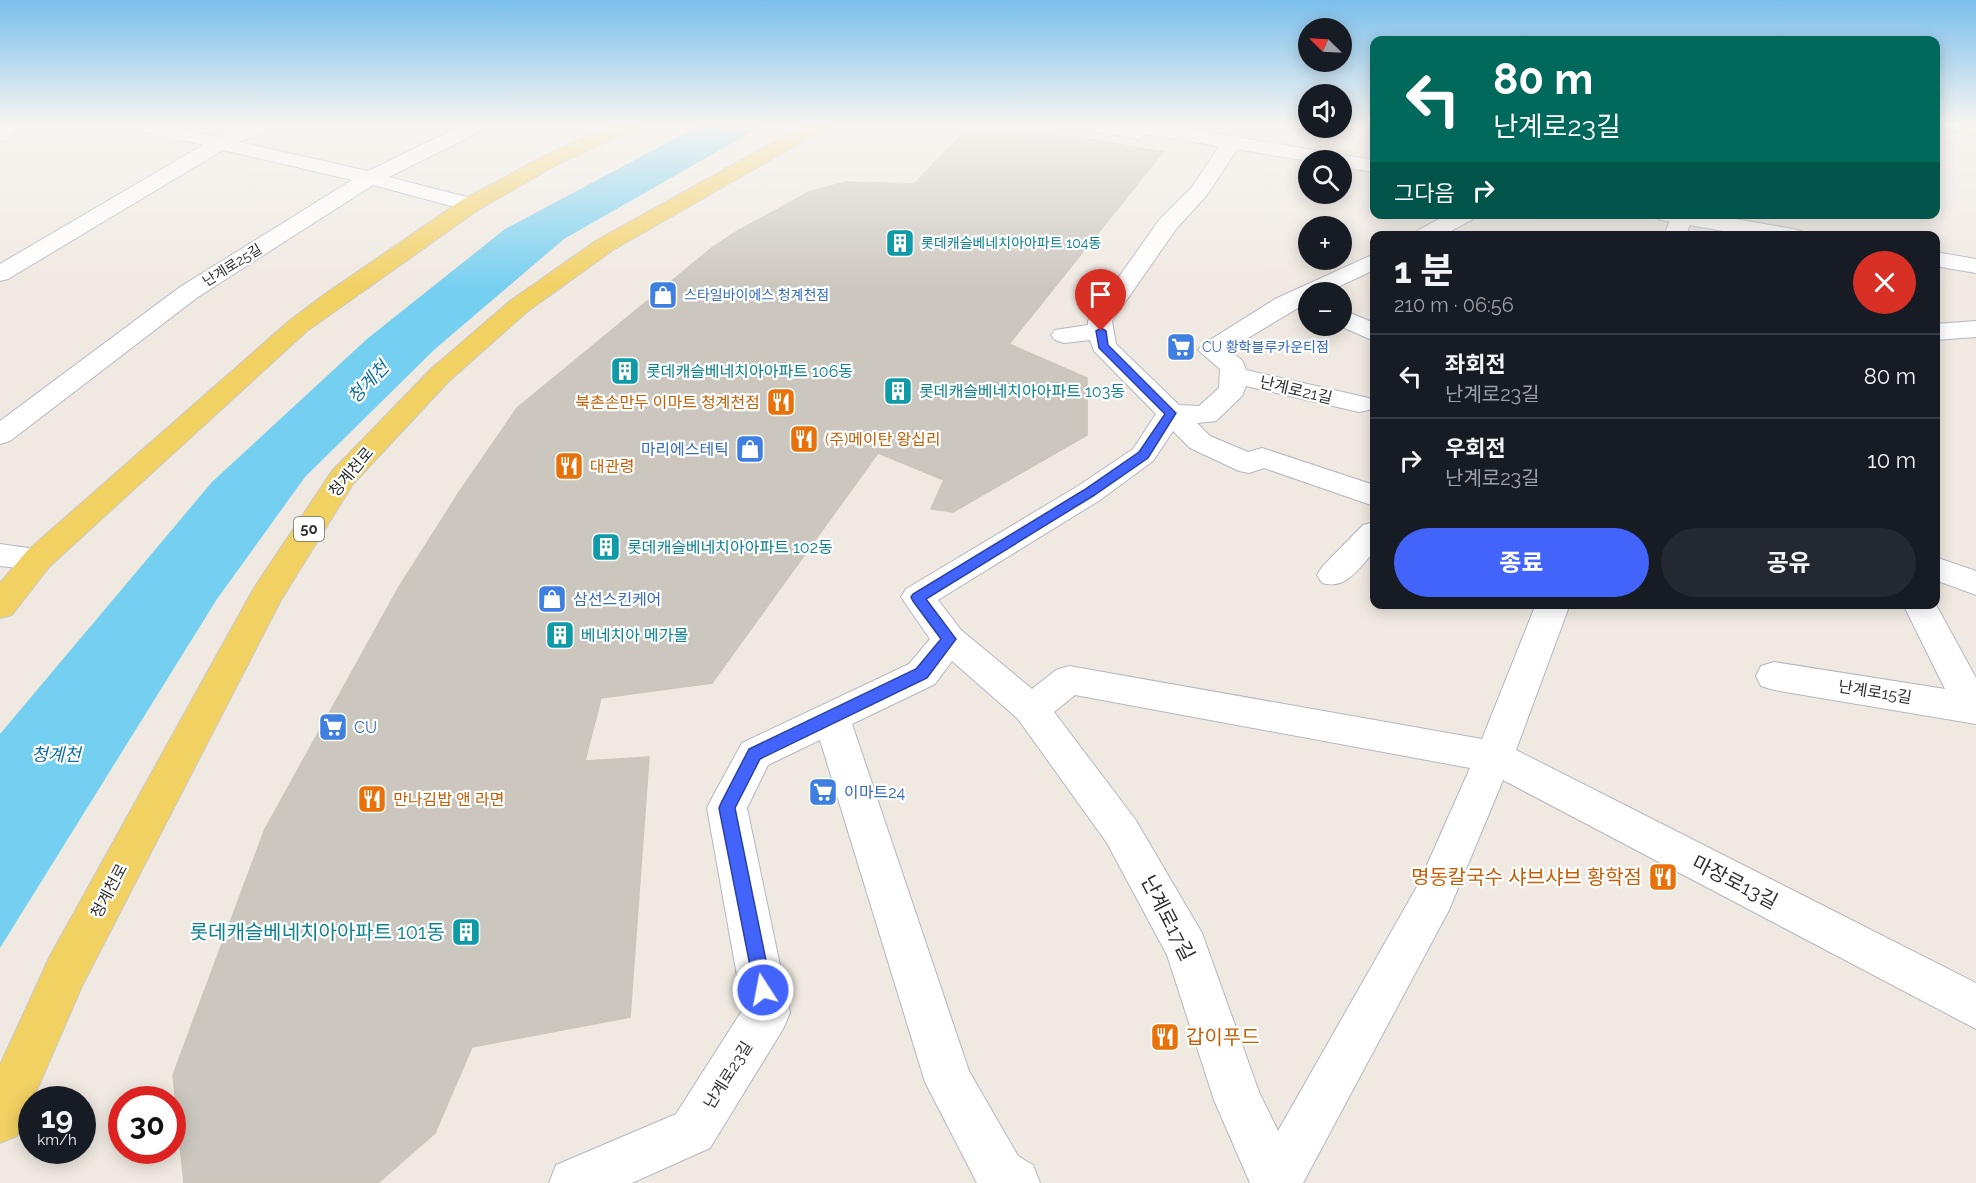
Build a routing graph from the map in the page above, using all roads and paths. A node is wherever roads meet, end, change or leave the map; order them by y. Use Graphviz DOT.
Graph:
graph roads {
  1 [pos="161,178"];
  2 [pos="370,178"];
  3 [pos="518,178"];
  4 [pos="726,178"];
  5 [pos="1208,178"];
  6 [pos="470,205"];
  7 [pos="1456,219"];
  8 [pos="1674,222"];
  9 [pos="1434,231"];
  10 [pos="1750,231"];
  11 [pos="0,248"];
  12 [pos="43,249"];
  13 [pos="1940,260"];
  14 [pos="1370,263"];
  15 [pos="1976,266"];
  16 [pos="0,274"];
  17 [pos="1334,282"];
  18 [pos="1298,300"];
  19 [pos="1352,322"];
  20 [pos="1101,331"];
  21 [pos="1370,331"];
  22 [pos="1940,332"];
  23 [pos="1974,332"];
  24 [pos="1064,335"];
  25 [pos="1232,375"];
  26 [pos="1359,404"];
  27 [pos="1171,413"];
  28 [pos="0,435"];
  29 [pos="1370,495"];
  30 [pos="1370,537"];
  31 [pos="0,555"];
  32 [pos="38,559"];
  33 [pos="1940,570"];
  34 [pos="1333,576"];
  35 [pos="1976,583"];
  36 [pos="0,606"];
  37 [pos="1551,609"];
  38 [pos="1922,609"];
  39 [pos="949,639"];
  40 [pos="1774,675"];
  41 [pos="1031,709"];
  42 [pos="1976,709"];
  43 [pos="831,717"];
  44 [pos="1494,757"];
  45 [pos="1976,1007"];
  46 [pos="0,1119"];
  47 [pos="574,1183"];
  48 [pos="1015,1183"];
  49 [pos="1276,1183"];
  1 -- 12 [label="street"];
  2 -- 6 [label="street"];
  2 -- 28 [label="street, 난계로25길"];
  3 -- 6 [label="main road"];
  4 -- 46 [label="main road, 청계천로 / 50"];
  5 -- 20 [label="street"];
  6 -- 32 [label="main road"];
  7 -- 9 [label="street"];
  8 -- 10 [label="street"];
  11 -- 12 [label="street"];
  12 -- 16 [label="street"];
  13 -- 15 [label="street"];
  14 -- 17 [label="street"];
  18 -- 25 [label="street"];
  19 -- 21 [label="street"];
  20 -- 24 [label="street"];
  20 -- 27 [label="street"];
  22 -- 23 [label="street"];
  25 -- 26 [label="street, 난계로21길"];
  25 -- 27 [label="street"];
  27 -- 29 [label="street"];
  27 -- 39 [label="street"];
  30 -- 34 [label="street"];
  31 -- 32 [label="street"];
  32 -- 36 [label="main road"];
  33 -- 35 [label="street"];
  37 -- 44 [label="street, 난계로17길"];
  38 -- 42 [label="street, 난계로15길"];
  39 -- 41 [label="street, 난계로17길"];
  39 -- 43 [label="street, 난계로23길"];
  40 -- 42 [label="street, 난계로15길"];
  41 -- 44 [label="street"];
  41 -- 49 [label="street, 난계로17길"];
  43 -- 47 [label="street, 난계로23길"];
  43 -- 48 [label="street"];
  44 -- 45 [label="street, 마장로13길"];
  44 -- 49 [label="street, 난계로17길"];
}
